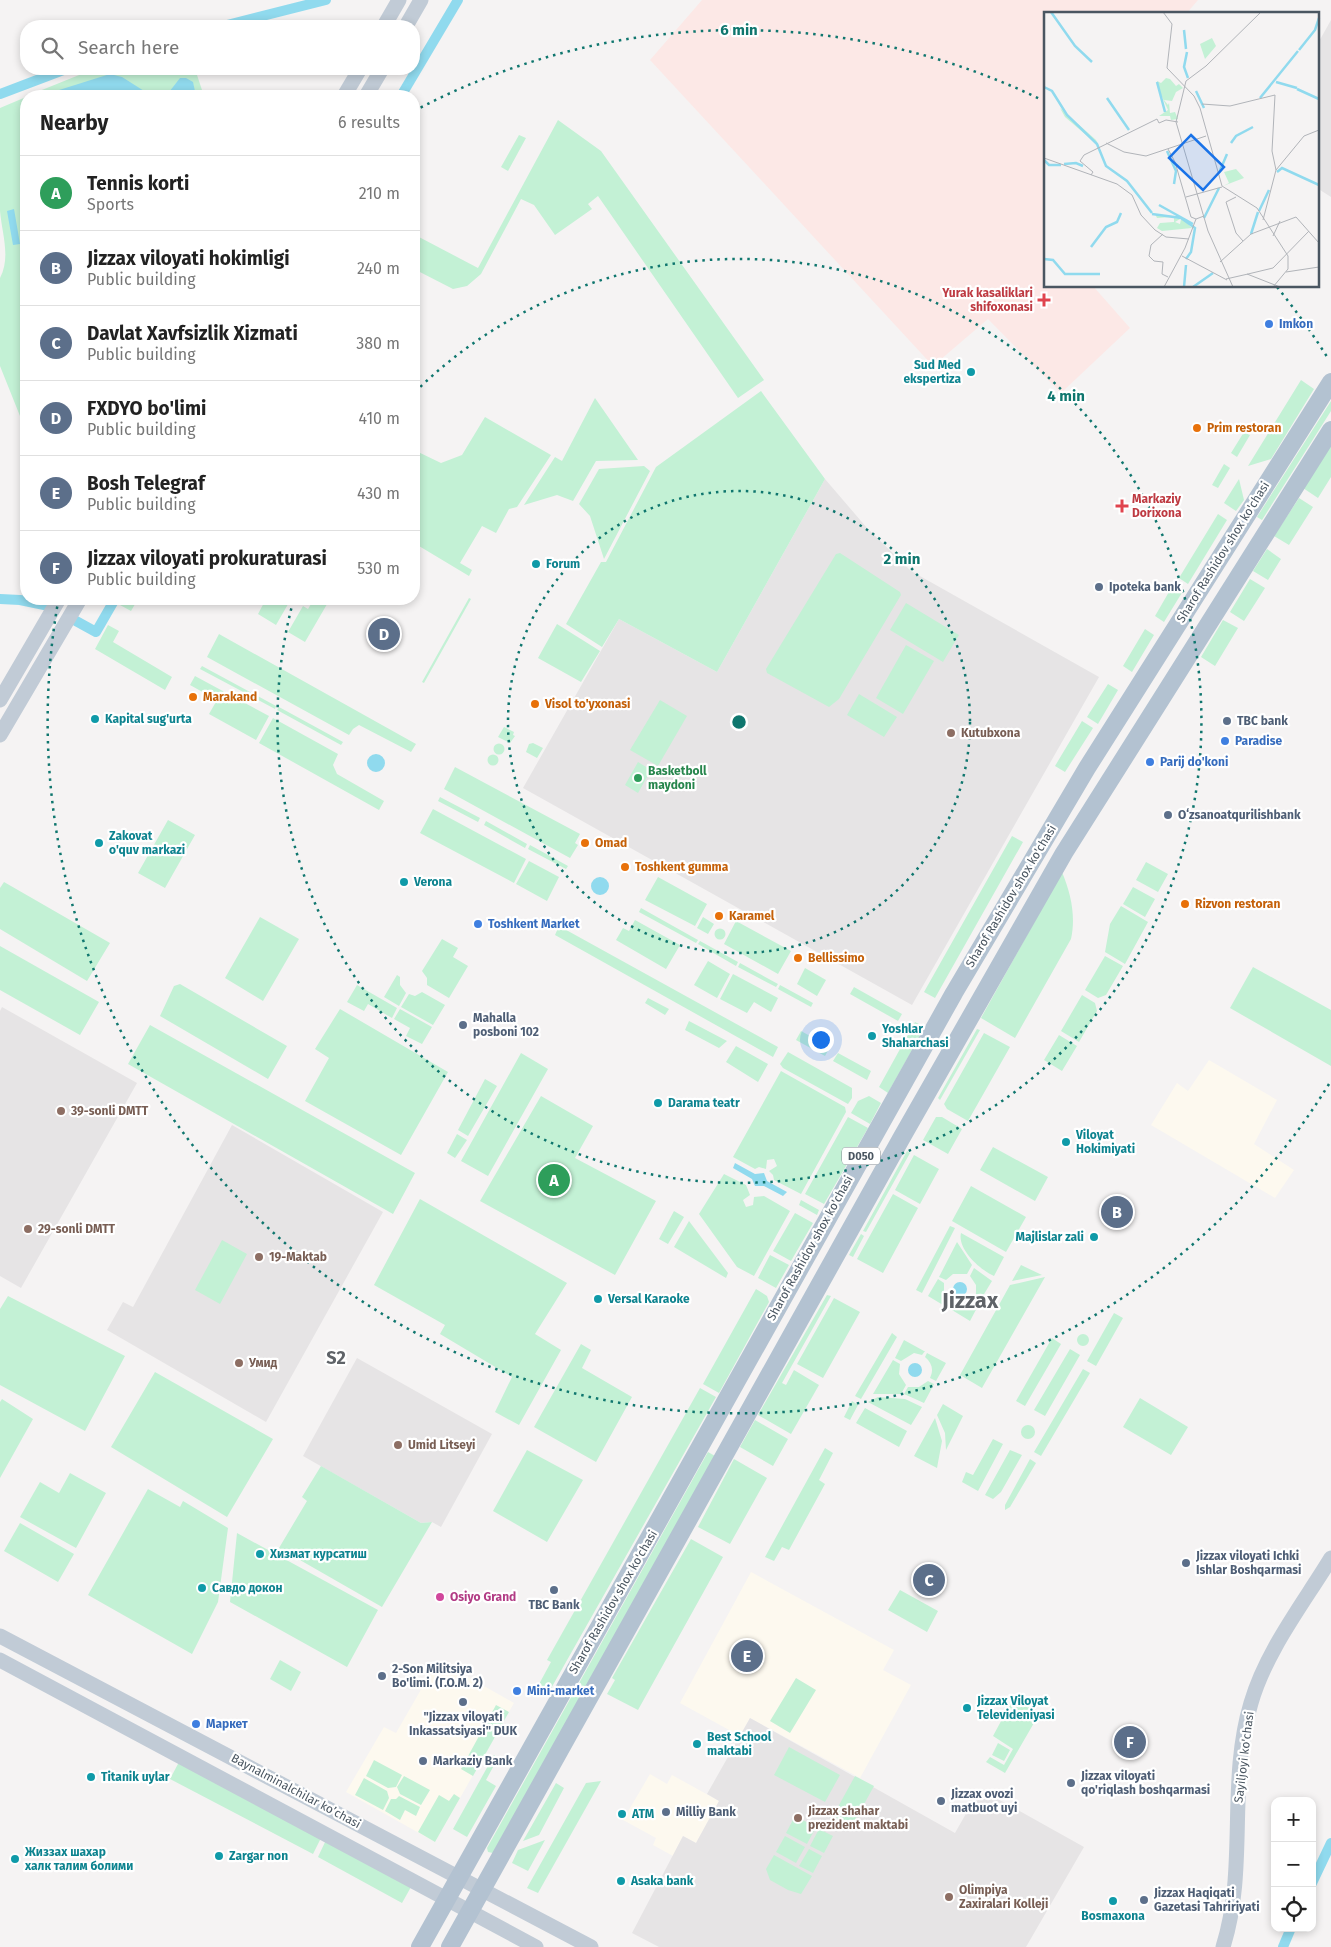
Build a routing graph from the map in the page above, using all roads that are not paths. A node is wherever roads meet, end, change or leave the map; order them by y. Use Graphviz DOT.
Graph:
graph roads {
  1 [pos="399,0"];
  2 [pos="421,0"];
  3 [pos="387,20"];
  4 [pos="409,20"];
  5 [pos="356,75"];
  6 [pos="378,75"];
  7 [pos="348,90"];
  8 [pos="370,90"];
  9 [pos="1331,382"];
  10 [pos="1331,430"];
  11 [pos="1205,580"];
  12 [pos="1224,599"];
  13 [pos="55,605"];
  14 [pos="76,605"];
  15 [pos="0,700"];
  16 [pos="0,735"];
  17 [pos="712,1428"];
  18 [pos="732,1440"];
  19 [pos="1331,1558"];
  20 [pos="0,1636"];
  21 [pos="0,1660"];
  22 [pos="459,1878"];
  23 [pos="481,1890"];
  24 [pos="447,1899"];
  25 [pos="469,1911"];
  26 [pos="420,1947"];
  27 [pos="450,1947"];
  28 [pos="536,1947"];
  29 [pos="590,1947"];
  30 [pos="1223,1947"];
  1 -- 3 [label="main road"];
  2 -- 4 [label="main road"];
  5 -- 7 [label="main road"];
  6 -- 8 [label="main road"];
  9 -- 11 [label="main road, Sharof Rashidov shox ko'chasi / D050"];
  10 -- 12 [label="main road, Sharof Rashidov shox ko'chasi / D050"];
  11 -- 12 [label="main road"];
  11 -- 17 [label="main road, Sharof Rashidov shox ko'chasi / D050"];
  12 -- 18 [label="main road, Sharof Rashidov shox ko'chasi / D050"];
  13 -- 15 [label="main road"];
  14 -- 16 [label="main road"];
  17 -- 18 [label="main road"];
  17 -- 22 [label="main road, Sharof Rashidov shox ko'chasi / D050"];
  18 -- 23 [label="main road, Sharof Rashidov shox ko'chasi / D050"];
  19 -- 30 [label="main road, Sayiljoyi ko'chasi"];
  20 -- 22 [label="main road, Baynalminalchilar ko’chasi"];
  21 -- 24 [label="main road, Baynalminalchilar ko’chasi"];
  22 -- 23 [label="main road, Baynalminalchilar ko’chasi"];
  22 -- 24 [label="main road, Sharof Rashidov shox ko'chasi / D050"];
  23 -- 25 [label="main road, Sharof Rashidov shox ko'chasi / D050"];
  23 -- 29 [label="main road, Baynalminalchilar ko’chasi"];
  24 -- 25 [label="main road, Baynalminalchilar ko’chasi"];
  24 -- 26 [label="main road, Sharof Rashidov shox ko'chasi / D050"];
  25 -- 27 [label="main road, Sharof Rashidov shox ko'chasi / D050"];
  25 -- 28 [label="main road, Baynalminalchilar ko’chasi"];
}
